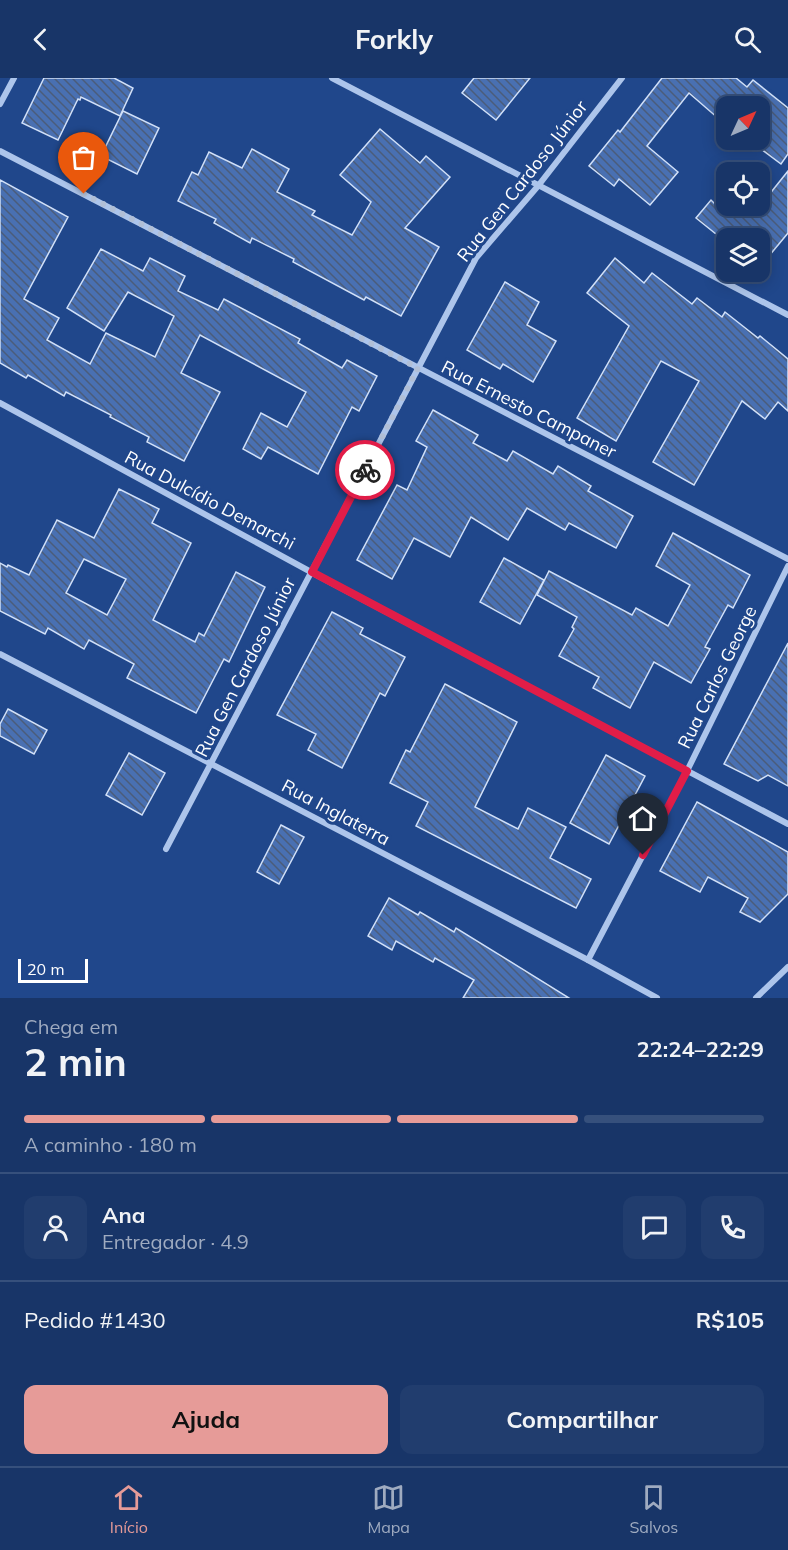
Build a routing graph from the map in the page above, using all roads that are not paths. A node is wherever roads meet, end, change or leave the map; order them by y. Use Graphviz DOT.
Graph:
graph roads {
  1 [pos="14,78"];
  2 [pos="332,78"];
  3 [pos="622,78"];
  4 [pos="0,104"];
  5 [pos="0,151"];
  6 [pos="538,186"];
  7 [pos="788,315"];
  8 [pos="418,368"];
  9 [pos="0,404"];
  10 [pos="788,560"];
  11 [pos="788,566"];
  12 [pos="312,572"];
  13 [pos="0,654"];
  14 [pos="212,764"];
  15 [pos="687,771"];
  16 [pos="788,824"];
  17 [pos="166,849"];
  18 [pos="588,960"];
  19 [pos="788,966"];
  20 [pos="657,998"];
  21 [pos="756,998"];
  1 -- 4 [label="street"];
  2 -- 6 [label="street"];
  3 -- 6 [label="street, Rua Gen Cardoso Júnior"];
  5 -- 8 [label="street, Rua Ernesto Campaner"];
  6 -- 7 [label="street"];
  6 -- 8 [label="street, Rua Gen Cardoso Júnior"];
  8 -- 10 [label="street, Rua Ernesto Campaner"];
  8 -- 12 [label="street, Rua Gen Cardoso Júnior"];
  9 -- 12 [label="street, Rua Dulcídio Demarchi"];
  11 -- 15 [label="street, Rua Carlos George"];
  12 -- 14 [label="street, Rua Gen Cardoso Júnior"];
  12 -- 15 [label="street, Rua Dulcídio Demarchi"];
  13 -- 14 [label="street, Rua Inglaterra"];
  14 -- 17 [label="street, Rua Gen Cardoso Júnior"];
  14 -- 18 [label="street, Rua Inglaterra"];
  15 -- 16 [label="street, Rua Dulcídio Demarchi"];
  15 -- 18 [label="street, Rua Carlos George"];
  18 -- 20 [label="street, Rua Inglaterra"];
  19 -- 21 [label="street"];
}
